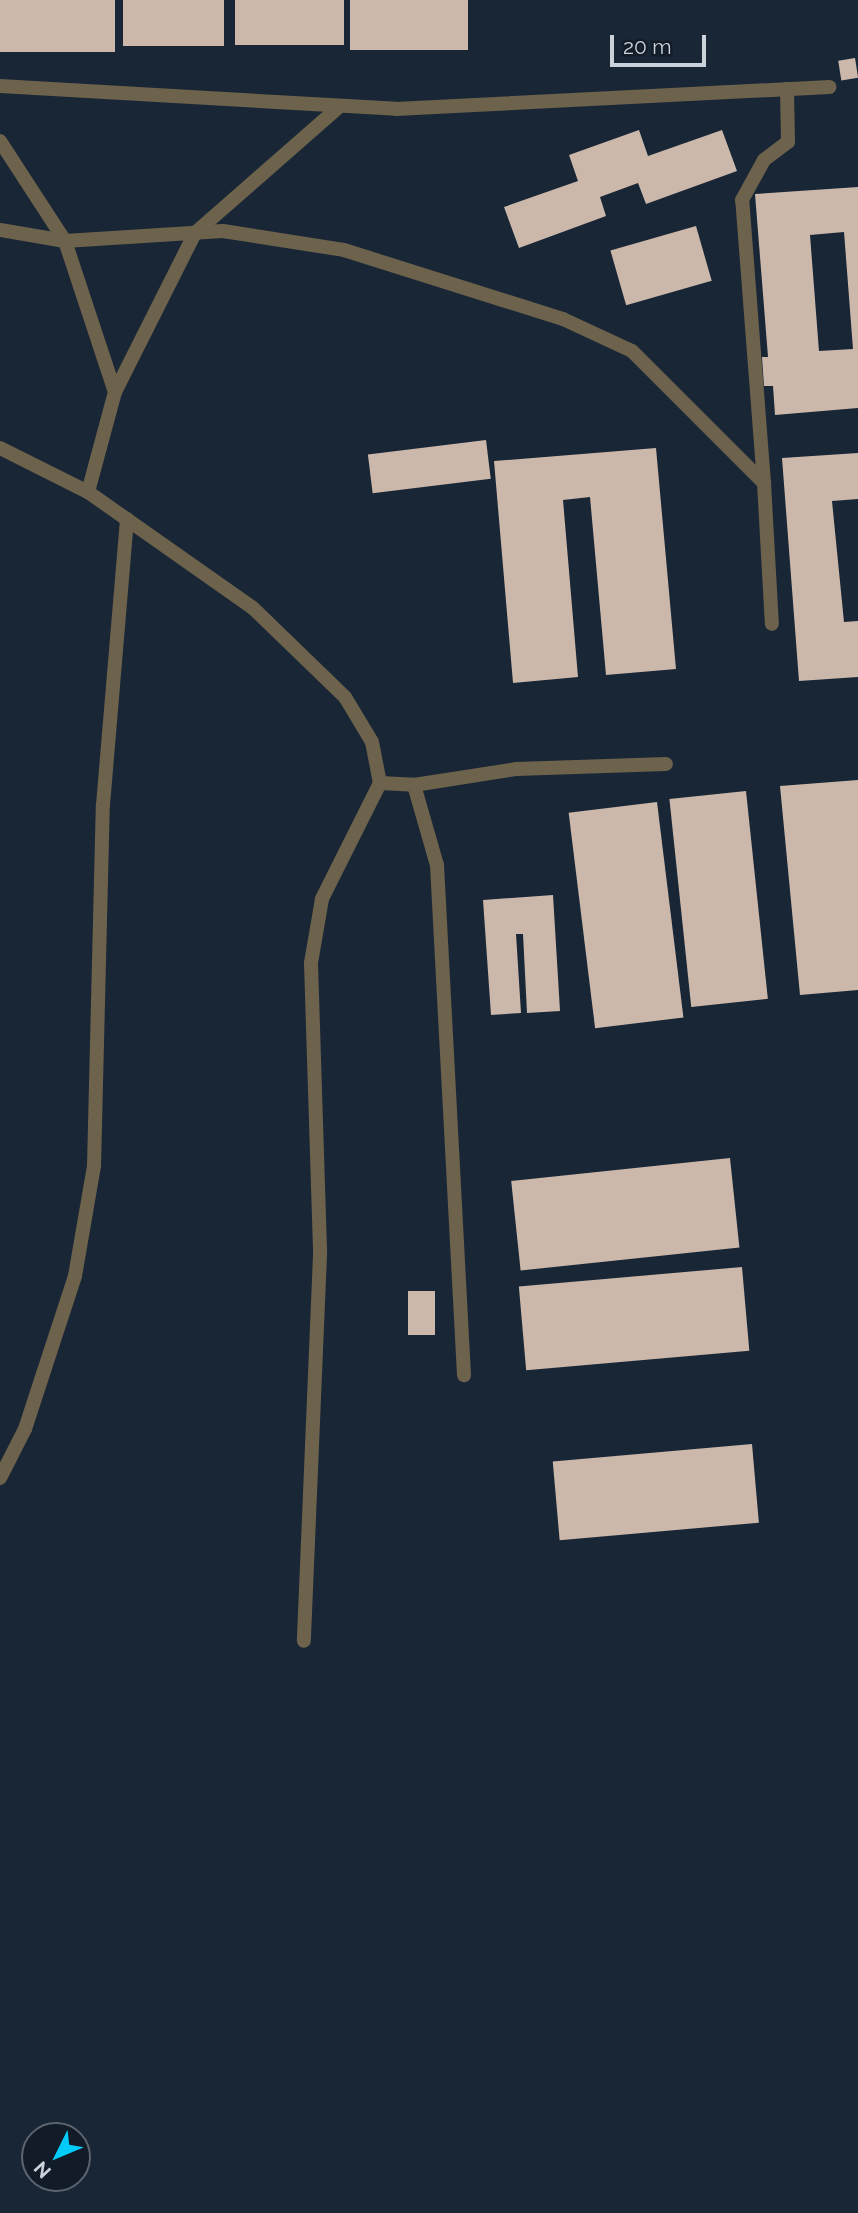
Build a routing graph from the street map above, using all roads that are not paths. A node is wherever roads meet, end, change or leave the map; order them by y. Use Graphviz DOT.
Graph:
graph roads {
  1 [pos="0,86"];
  2 [pos="829,87"];
  3 [pos="787,89"];
  4 [pos="338,108"];
  5 [pos="0,141"];
  6 [pos="0,230"];
  7 [pos="195,233"];
  8 [pos="65,241"];
  9 [pos="115,392"];
  10 [pos="0,448"];
  11 [pos="764,483"];
  12 [pos="88,492"];
  13 [pos="127,519"];
  14 [pos="772,624"];
  15 [pos="666,764"];
  16 [pos="380,783"];
  17 [pos="414,785"];
  18 [pos="464,1375"];
  19 [pos="0,1478"];
  20 [pos="304,1641"];
  1 -- 4 [label="lane"];
  2 -- 3 [label="lane"];
  3 -- 4 [label="lane"];
  3 -- 11 [label="lane"];
  4 -- 7 [label="lane"];
  5 -- 8 [label="lane"];
  6 -- 8 [label="lane"];
  7 -- 8 [label="lane"];
  7 -- 9 [label="lane"];
  7 -- 11 [label="lane"];
  8 -- 9 [label="lane"];
  9 -- 12 [label="lane"];
  10 -- 12 [label="lane"];
  11 -- 14 [label="lane"];
  12 -- 13 [label="lane"];
  13 -- 16 [label="lane"];
  13 -- 19 [label="lane"];
  15 -- 17 [label="lane"];
  16 -- 17 [label="lane"];
  16 -- 20 [label="lane"];
  17 -- 18 [label="lane"];
}
